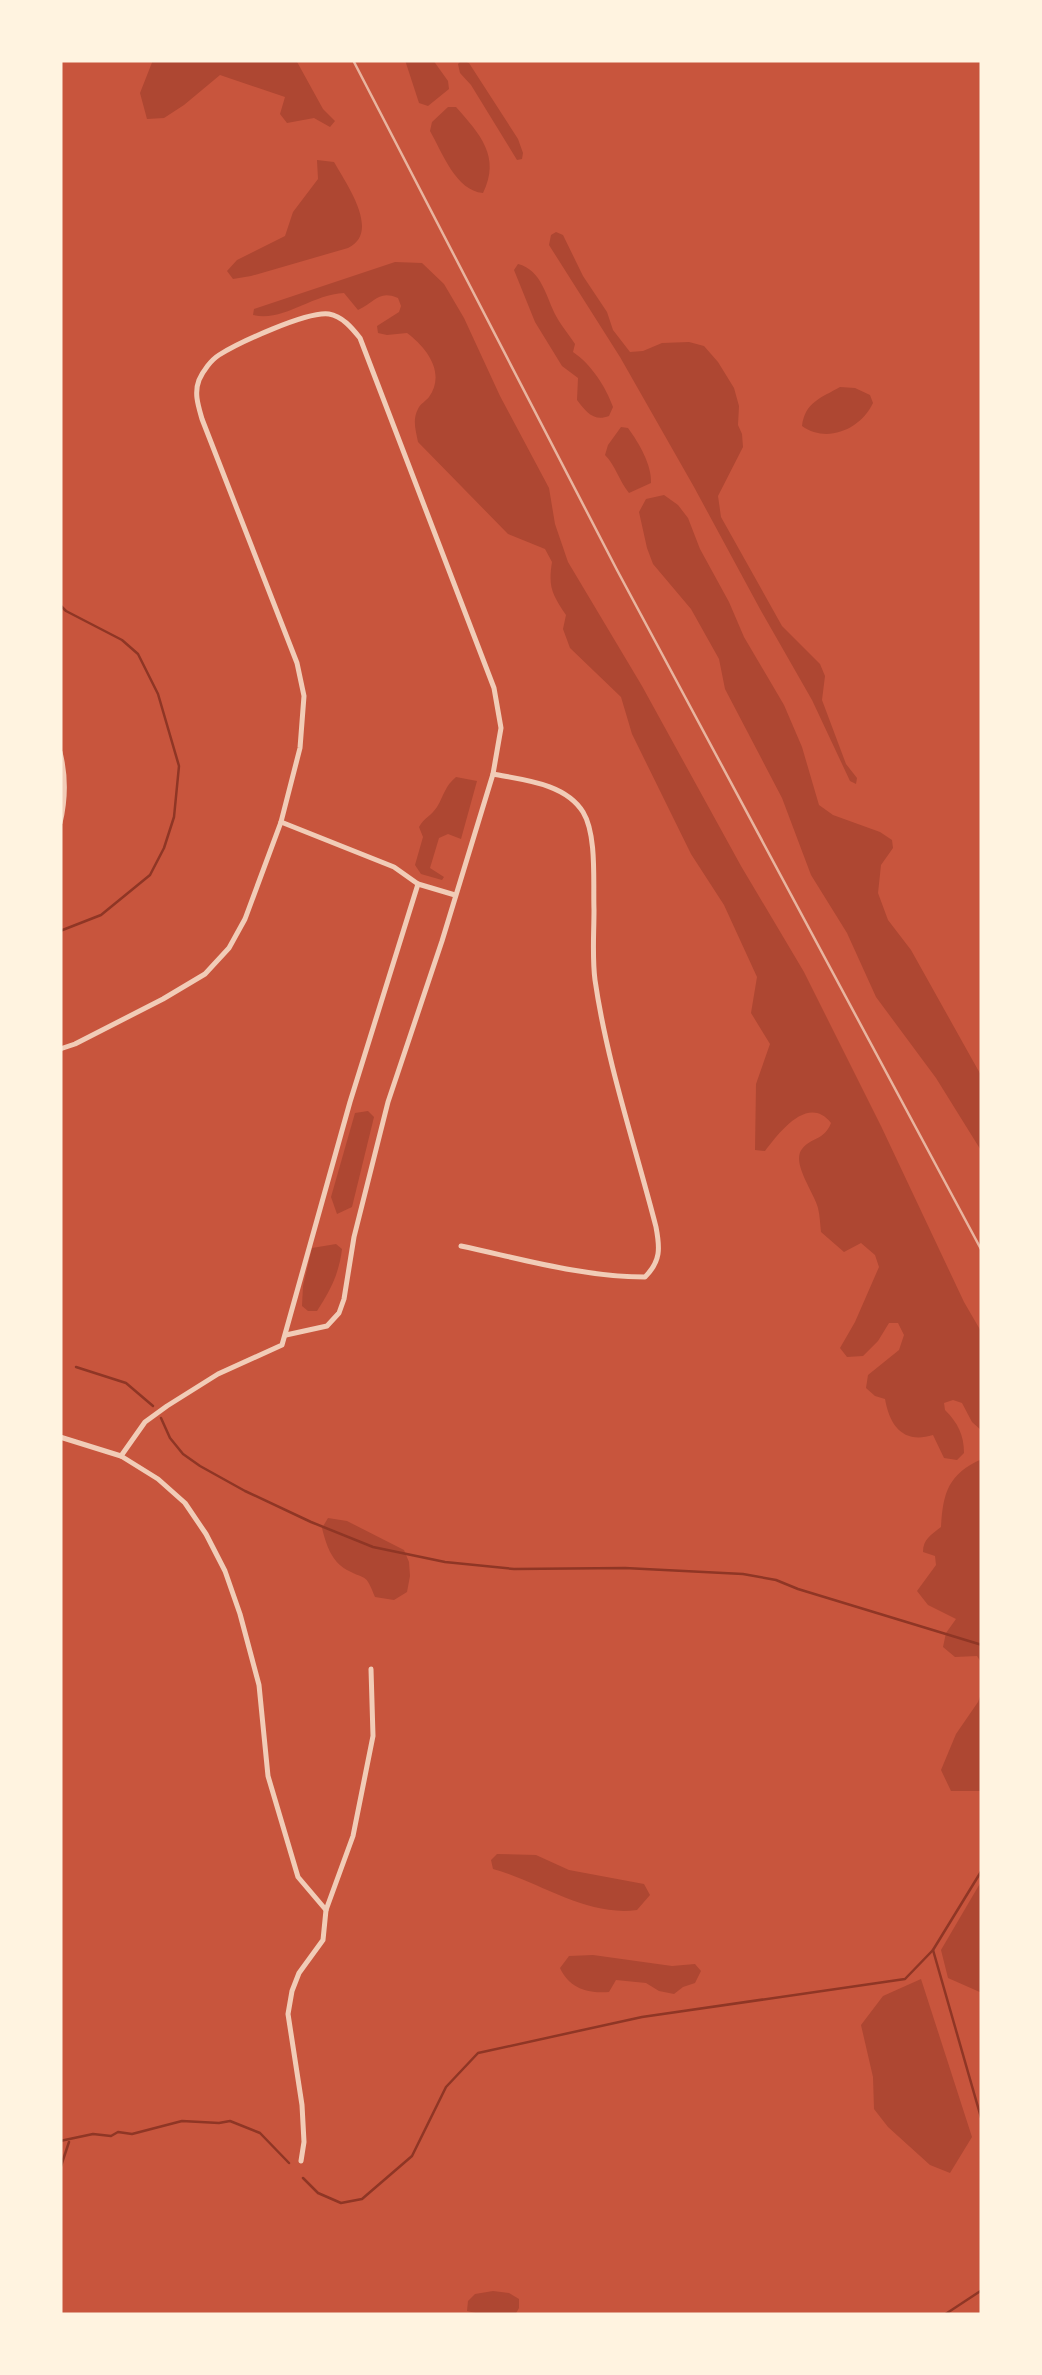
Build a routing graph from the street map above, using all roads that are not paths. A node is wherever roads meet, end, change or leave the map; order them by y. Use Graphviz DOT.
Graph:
graph roads {
  1 [pos="60,752"];
  2 [pos="493,774"];
  3 [pos="281,822"];
  4 [pos="60,823"];
  5 [pos="418,884"];
  6 [pos="455,895"];
  7 [pos="60,1049"];
  8 [pos="461,1246"];
  9 [pos="286,1335"];
  10 [pos="60,1438"];
  11 [pos="121,1456"];
  12 [pos="371,1669"];
  13 [pos="326,1910"];
  14 [pos="302,2161"];
  1 -- 4 [label="street"];
  2 -- 3 [label="street"];
  2 -- 6 [label="street"];
  2 -- 8 [label="street"];
  3 -- 5 [label="street"];
  3 -- 7 [label="street"];
  5 -- 6 [label="street"];
  5 -- 9 [label="street"];
  6 -- 9 [label="street"];
  9 -- 11 [label="street"];
  10 -- 11 [label="street"];
  11 -- 13 [label="street"];
  12 -- 13 [label="street"];
  13 -- 14 [label="street"];
}
